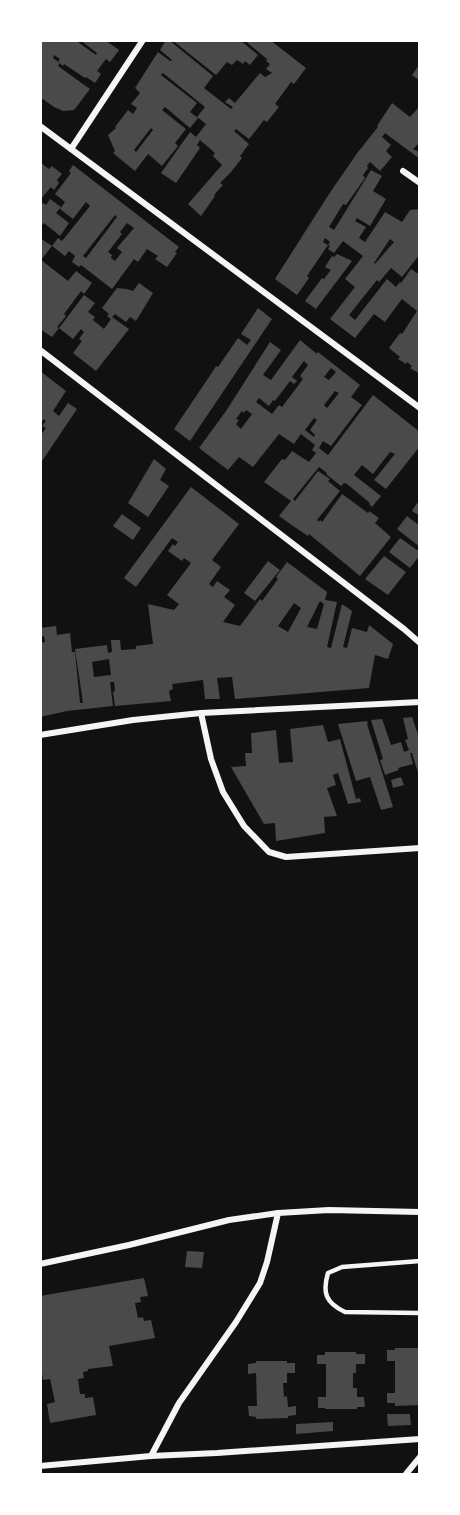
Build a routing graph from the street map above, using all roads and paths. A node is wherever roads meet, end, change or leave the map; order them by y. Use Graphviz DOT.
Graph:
graph roads {
  1 [pos="143,40"];
  2 [pos="40,126"];
  3 [pos="71,149"];
  4 [pos="404,171"];
  5 [pos="420,183"];
  6 [pos="40,350"];
  7 [pos="420,408"];
  8 [pos="420,643"];
  9 [pos="420,702"];
  10 [pos="201,713"];
  11 [pos="40,735"];
  12 [pos="420,848"];
  13 [pos="420,1212"];
  14 [pos="278,1213"];
  15 [pos="420,1261"];
  16 [pos="40,1264"];
  17 [pos="420,1313"];
  18 [pos="420,1439"];
  19 [pos="151,1456"];
  20 [pos="420,1457"];
  21 [pos="40,1466"];
  22 [pos="406,1474"];
  1 -- 3 [label="street"];
  2 -- 3 [label="street"];
  3 -- 7 [label="street"];
  4 -- 5 [label="street"];
  6 -- 8 [label="street"];
  9 -- 10 [label="street"];
  10 -- 11 [label="street"];
  10 -- 12 [label="street"];
  13 -- 14 [label="street"];
  14 -- 16 [label="street"];
  14 -- 19 [label="street"];
  15 -- 17 [label="lane"];
  18 -- 19 [label="street"];
  19 -- 21 [label="street"];
  20 -- 22 [label="street"];
}
